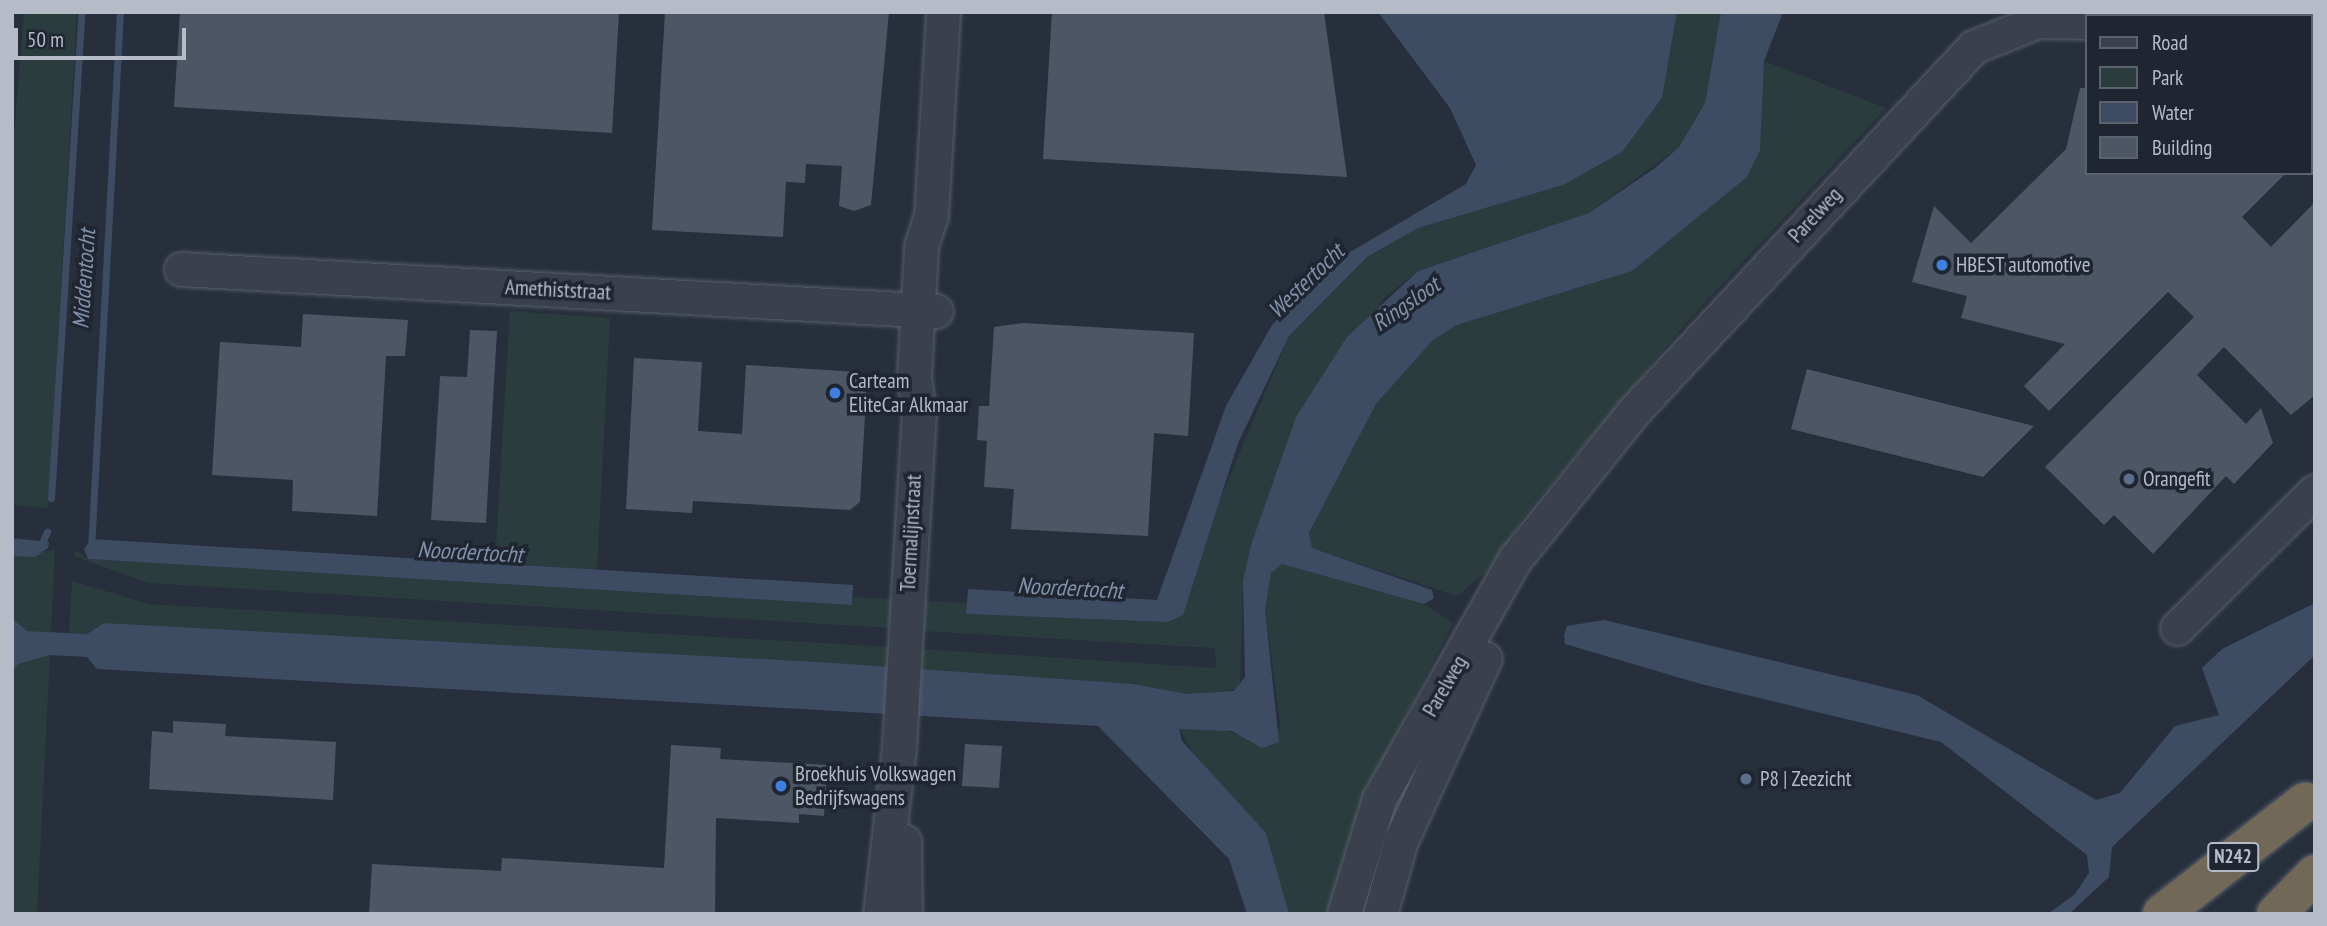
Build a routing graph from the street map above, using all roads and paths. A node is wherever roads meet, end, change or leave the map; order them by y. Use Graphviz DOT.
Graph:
graph roads {
  1 [pos="943,12"];
  2 [pos="2086,22"];
  3 [pos="181,269"];
  4 [pos="927,311"];
  5 [pos="1582,477"];
  6 [pos="2315,491"];
  7 [pos="2177,628"];
  8 [pos="900,737"];
  9 [pos="2310,797"];
  10 [pos="2315,874"];
  11 [pos="880,914"];
  12 [pos="905,914"];
  13 [pos="1344,914"];
  14 [pos="1380,914"];
  15 [pos="2162,914"];
  16 [pos="2195,914"];
  17 [pos="2276,914"];
  1 -- 4 [label="street, Toermalijnstraat"];
  2 -- 5 [label="street, Parelweg"];
  3 -- 4 [label="street, Amethiststraat"];
  4 -- 8 [label="street, Toermalijnstraat"];
  5 -- 13 [label="street, Parelweg"];
  5 -- 14 [label="street, Parelweg"];
  6 -- 7 [label="street"];
  8 -- 11 [label="street"];
  8 -- 12 [label="street"];
  9 -- 15 [label="highway, N242"];
  9 -- 16 [label="highway, N242"];
  10 -- 17 [label="highway"];
}
